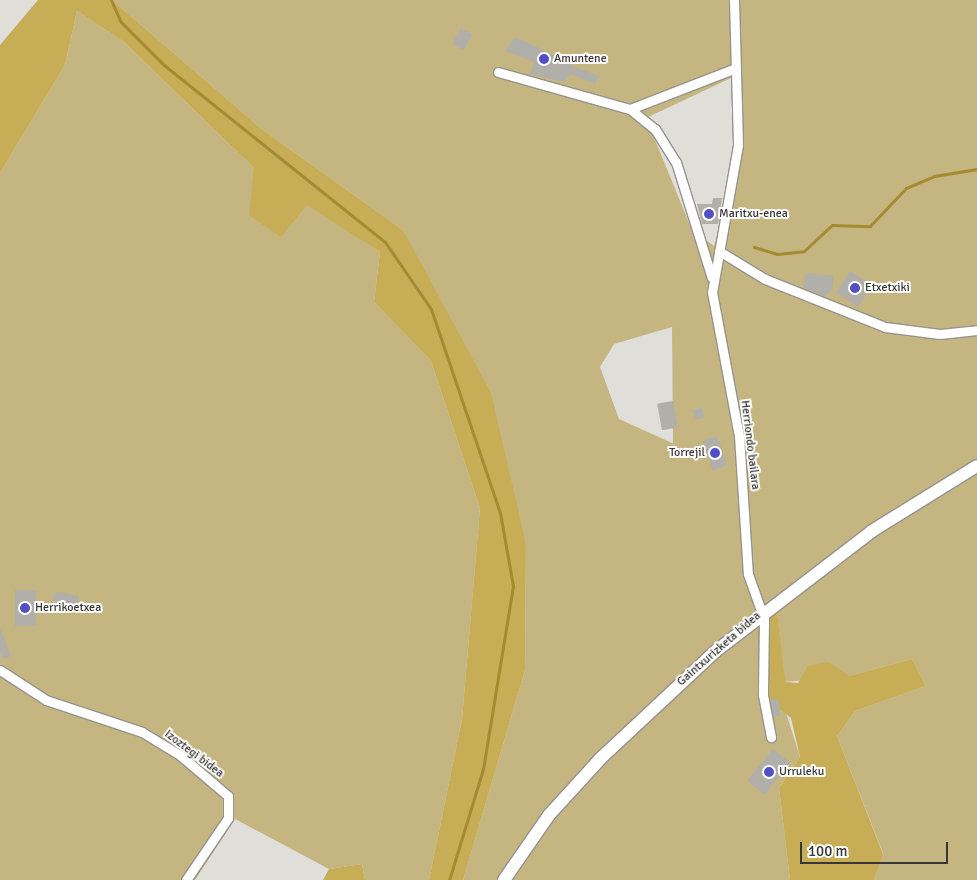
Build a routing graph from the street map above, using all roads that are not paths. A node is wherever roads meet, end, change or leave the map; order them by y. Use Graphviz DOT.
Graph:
graph roads {
  1 [pos="734,0"];
  2 [pos="733,69"];
  3 [pos="498,72"];
  4 [pos="630,109"];
  5 [pos="719,251"];
  6 [pos="712,281"];
  7 [pos="977,330"];
  8 [pos="977,466"];
  9 [pos="761,612"];
  10 [pos="0,670"];
  11 [pos="771,738"];
  12 [pos="186,880"];
  13 [pos="504,880"];
  1 -- 2 [label="street, Herriondo bailara"];
  2 -- 4 [label="street"];
  2 -- 5 [label="street, Herriondo bailara"];
  3 -- 4 [label="street"];
  4 -- 6 [label="street"];
  5 -- 6 [label="street, Herriondo bailara"];
  5 -- 7 [label="street"];
  6 -- 9 [label="street, Herriondo bailara"];
  8 -- 9 [label="main road, Gaintxurizketa bidea"];
  9 -- 11 [label="street, Herriondo bailara"];
  9 -- 13 [label="main road, Gaintxurizketa bidea"];
  10 -- 12 [label="street, Izoztegi bidea"];
}
